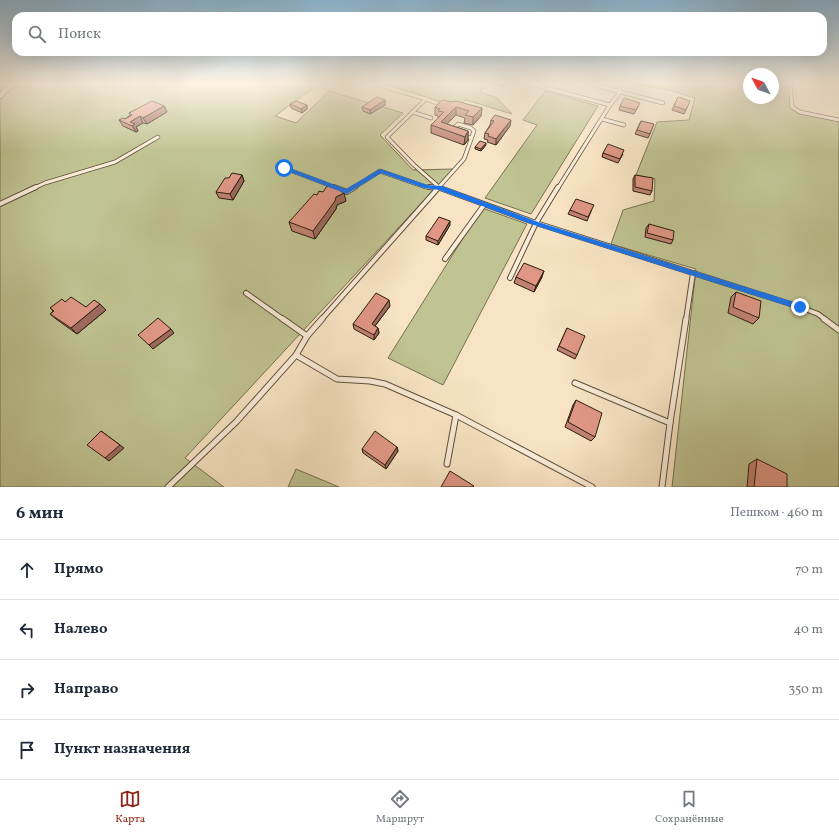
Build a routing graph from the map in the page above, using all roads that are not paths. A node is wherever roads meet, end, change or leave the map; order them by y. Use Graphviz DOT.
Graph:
graph roads {
  1 [pos="610,106"];
  2 [pos="418,107"];
  3 [pos="792,107"];
  4 [pos="412,112"];
  5 [pos="431,118"];
  6 [pos="602,119"];
  7 [pos="839,120"];
  8 [pos="624,125"];
  9 [pos="158,137"];
  10 [pos="471,138"];
  11 [pos="284,168"];
  12 [pos="440,188"];
  13 [pos="0,204"];
  14 [pos="484,205"];
  15 [pos="536,223"];
  16 [pos="445,259"];
  17 [pos="693,273"];
  18 [pos="510,278"];
  19 [pos="246,293"];
  20 [pos="839,330"];
  21 [pos="307,336"];
  22 [pos="296,355"];
  23 [pos="575,383"];
  24 [pos="456,415"];
  25 [pos="670,423"];
  26 [pos="447,464"];
  27 [pos="168,487"];
  28 [pos="592,487"];
  29 [pos="662,487"];
  1 -- 6 [label="lane"];
  2 -- 4 [label="lane"];
  3 -- 7 [label="lane"];
  4 -- 5 [label="lane"];
  4 -- 12 [label="lane"];
  6 -- 8 [label="lane"];
  6 -- 15 [label="lane"];
  9 -- 13 [label="lane"];
  10 -- 10 [label="lane"];
  10 -- 12 [label="lane"];
  11 -- 12 [label="lane"];
  12 -- 14 [label="lane"];
  12 -- 21 [label="lane"];
  14 -- 15 [label="lane"];
  14 -- 16 [label="lane"];
  15 -- 17 [label="lane"];
  15 -- 18 [label="lane"];
  17 -- 20 [label="lane"];
  17 -- 25 [label="lane"];
  19 -- 21 [label="lane"];
  21 -- 22 [label="lane"];
  22 -- 24 [label="lane"];
  22 -- 27 [label="lane"];
  23 -- 25 [label="lane"];
  24 -- 26 [label="lane"];
  24 -- 28 [label="lane"];
  25 -- 29 [label="lane"];
}
